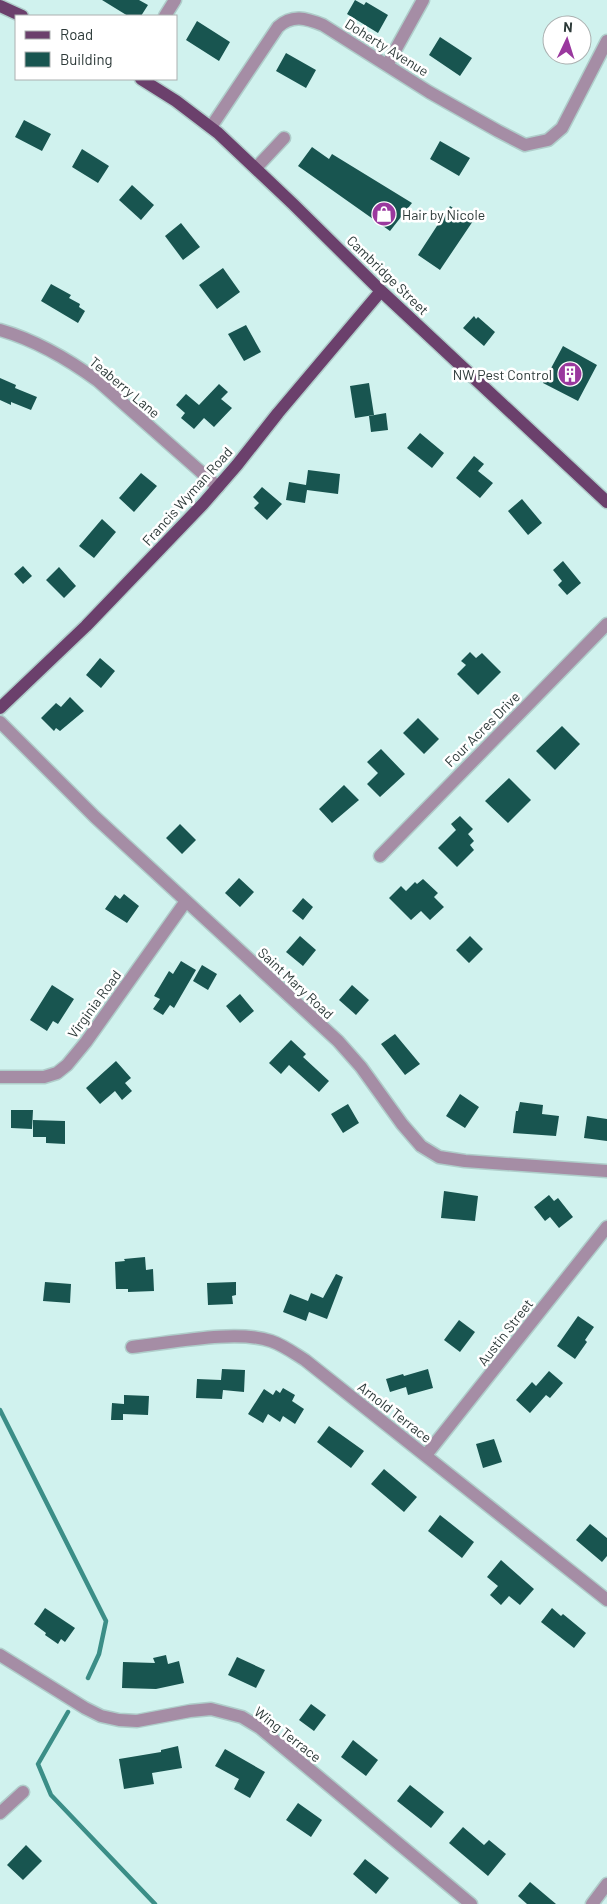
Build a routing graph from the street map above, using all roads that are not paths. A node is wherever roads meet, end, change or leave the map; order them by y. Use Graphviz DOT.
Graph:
graph roads {
  1 [pos="175,0"];
  2 [pos="423,0"];
  3 [pos="0,6"];
  4 [pos="20,15"];
  5 [pos="166,15"];
  6 [pos="607,41"];
  7 [pos="387,65"];
  8 [pos="142,80"];
  9 [pos="211,127"];
  10 [pos="284,138"];
  11 [pos="256,168"];
  12 [pos="381,290"];
  13 [pos="0,330"];
  14 [pos="218,487"];
  15 [pos="607,502"];
  16 [pos="607,624"];
  17 [pos="0,708"];
  18 [pos="0,722"];
  19 [pos="380,856"];
  20 [pos="186,901"];
  21 [pos="0,1077"];
  22 [pos="607,1171"];
  23 [pos="607,1227"];
  24 [pos="132,1347"];
  25 [pos="426,1456"];
  26 [pos="607,1600"];
  27 [pos="0,1655"];
  28 [pos="23,1792"];
  29 [pos="0,1814"];
  30 [pos="607,1884"];
  31 [pos="471,1904"];
  32 [pos="592,1904"];
  1 -- 5 [label="street"];
  2 -- 7 [label="street"];
  3 -- 4 [label="main road"];
  6 -- 7 [label="street, Doherty Avenue"];
  7 -- 9 [label="street, Doherty Avenue"];
  8 -- 9 [label="main road, Cambridge Street"];
  9 -- 11 [label="main road, Cambridge Street"];
  10 -- 11 [label="street"];
  11 -- 12 [label="main road, Cambridge Street"];
  12 -- 14 [label="main road, Francis Wyman Road"];
  12 -- 15 [label="main road, Cambridge Street"];
  13 -- 14 [label="street, Teaberry Lane"];
  14 -- 17 [label="main road, Francis Wyman Road"];
  16 -- 19 [label="street, Four Acres Drive"];
  18 -- 20 [label="street, Saint Mary Road"];
  20 -- 21 [label="street, Virginia Road"];
  20 -- 22 [label="street, Saint Mary Road"];
  23 -- 25 [label="street, Austin Street"];
  24 -- 25 [label="street, Arnold Terrace"];
  25 -- 26 [label="street, Arnold Terrace"];
  27 -- 31 [label="street, Wing Terrace"];
  28 -- 29 [label="street"];
  30 -- 32 [label="street"];
}
